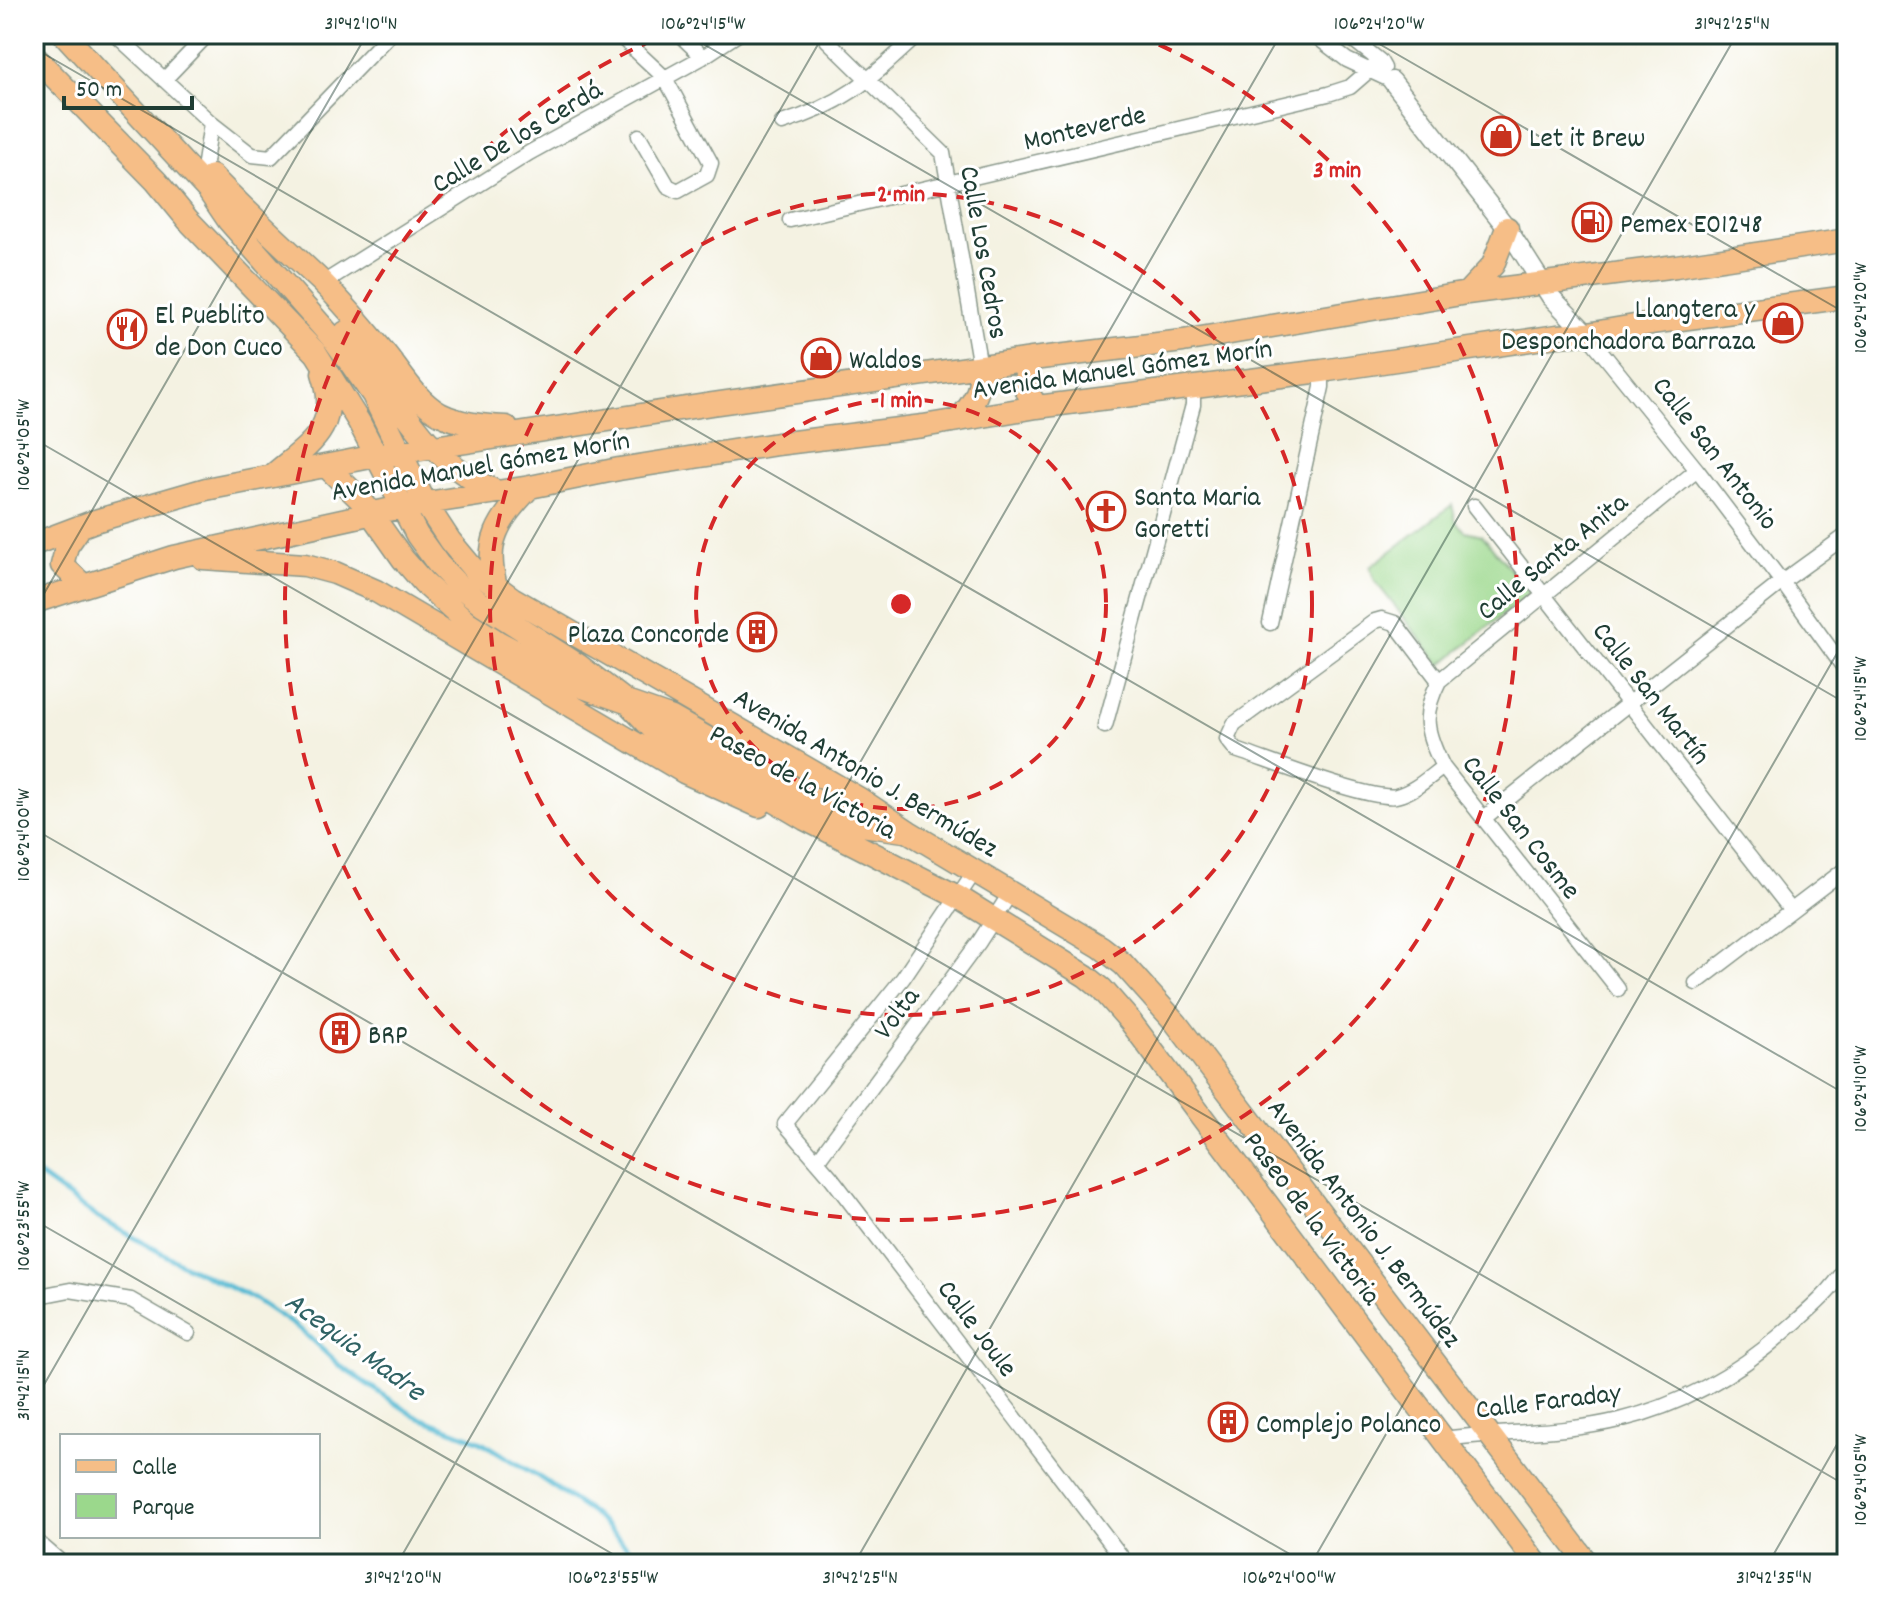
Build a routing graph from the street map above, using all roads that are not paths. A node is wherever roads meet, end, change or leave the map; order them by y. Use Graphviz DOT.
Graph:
graph roads {
  1 [pos="64,34"];
  2 [pos="115,34"];
  3 [pos="208,34"];
  4 [pos="390,34"];
  5 [pos="618,34"];
  6 [pos="679,34"];
  7 [pos="738,34"];
  8 [pos="919,34"];
  9 [pos="1313,34"];
  10 [pos="1346,34"];
  11 [pos="827,40"];
  12 [pos="34,56"];
  13 [pos="703,57"];
  14 [pos="92,64"];
  15 [pos="1374,66"];
  16 [pos="665,78"];
  17 [pos="164,80"];
  18 [pos="868,81"];
  19 [pos="1392,81"];
  20 [pos="211,123"];
  21 [pos="782,123"];
  22 [pos="639,136"];
  23 [pos="204,169"];
  24 [pos="156,181"];
  25 [pos="950,184"];
  26 [pos="790,220"];
  27 [pos="229,221"];
  28 [pos="1507,228"];
  29 [pos="1847,240"];
  30 [pos="323,283"];
  31 [pos="1543,283"];
  32 [pos="1467,293"];
  33 [pos="1847,297"];
  34 [pos="1587,334"];
  35 [pos="316,353"];
  36 [pos="1032,359"];
  37 [pos="980,367"];
  38 [pos="1322,371"];
  39 [pos="1193,387"];
  40 [pos="1037,407"];
  41 [pos="959,419"];
  42 [pos="551,429"];
  43 [pos="430,447"];
  44 [pos="403,452"];
  45 [pos="376,456"];
  46 [pos="327,467"];
  47 [pos="1697,470"];
  48 [pos="271,477"];
  49 [pos="530,487"];
  50 [pos="495,491"];
  51 [pos="425,503"];
  52 [pos="1474,506"];
  53 [pos="401,507"];
  54 [pos="372,514"];
  55 [pos="81,526"];
  56 [pos="1847,535"];
  57 [pos="34,544"];
  58 [pos="174,557"];
  59 [pos="1782,582"];
  60 [pos="82,584"];
  61 [pos="497,589"];
  62 [pos="1543,594"];
  63 [pos="34,602"];
  64 [pos="1270,623"];
  65 [pos="1847,672"];
  66 [pos="1439,681"];
  67 [pos="628,703"];
  68 [pos="1628,703"];
  69 [pos="1105,726"];
  70 [pos="1443,767"];
  71 [pos="1484,818"];
  72 [pos="805,819"];
  73 [pos="909,832"];
  74 [pos="1847,868"];
  75 [pos="975,871"];
  76 [pos="1011,892"];
  77 [pos="958,897"];
  78 [pos="1791,910"];
  79 [pos="996,919"];
  80 [pos="1696,983"];
  81 [pos="1618,989"];
  82 [pos="785,1124"];
  83 [pos="817,1161"];
  84 [pos="1847,1266"];
  85 [pos="1842,1287"];
  86 [pos="34,1297"];
  87 [pos="188,1333"];
  88 [pos="1489,1432"];
  89 [pos="1443,1439"];
  90 [pos="34,1539"];
  91 [pos="63,1564"];
  92 [pos="1127,1564"];
  93 [pos="1537,1564"];
  94 [pos="1588,1564"];
  1 -- 14 [label="main road, Avenida Antonio J. Bermúdez"];
  2 -- 17 [label="street"];
  3 -- 17 [label="street"];
  4 -- 20 [label="street"];
  5 -- 16 [label="street"];
  6 -- 13 [label="street"];
  7 -- 13 [label="street, Calle De los Cerdá"];
  8 -- 18 [label="street"];
  9 -- 15 [label="street"];
  10 -- 15 [label="street"];
  11 -- 18 [label="street, Calle Los Cedros"];
  12 -- 24 [label="main road, Paseo de la Victoria"];
  13 -- 16 [label="street, Calle De los Cerdá"];
  14 -- 23 [label="main road"];
  14 -- 27 [label="main road, Avenida Antonio J. Bermúdez"];
  15 -- 19 [label="street, Calle San Antonio"];
  15 -- 25 [label="street, Monteverde"];
  16 -- 22 [label="street"];
  16 -- 30 [label="street, Calle De los Cerdá"];
  17 -- 20 [label="street"];
  18 -- 21 [label="street"];
  18 -- 25 [label="street, Calle Los Cedros"];
  19 -- 28 [label="street, Calle San Antonio"];
  20 -- 23 [label="street"];
  23 -- 30 [label="main road"];
  24 -- 27 [label="main road"];
  24 -- 35 [label="main road, Paseo de la Victoria"];
  25 -- 26 [label="street, Monteverde"];
  25 -- 37 [label="street, Calle Los Cedros"];
  27 -- 43 [label="main road"];
  27 -- 44 [label="main road, Avenida Antonio J. Bermúdez"];
  28 -- 31 [label="street, Calle San Antonio"];
  28 -- 32 [label="main road"];
  29 -- 31 [label="main road, Avenida Manuel Gómez Morín"];
  30 -- 42 [label="main road"];
  31 -- 32 [label="main road, Avenida Manuel Gómez Morín"];
  31 -- 34 [label="street, Calle San Antonio"];
  32 -- 36 [label="main road, Avenida Manuel Gómez Morín"];
  33 -- 34 [label="main road, Avenida Manuel Gómez Morín"];
  34 -- 38 [label="main road, Avenida Manuel Gómez Morín"];
  34 -- 47 [label="street, Calle San Antonio"];
  35 -- 45 [label="main road, Paseo de la Victoria"];
  35 -- 48 [label="main road"];
  36 -- 37 [label="main road, Avenida Manuel Gómez Morín"];
  36 -- 40 [label="main road"];
  37 -- 41 [label="main road"];
  37 -- 42 [label="main road, Avenida Manuel Gómez Morín"];
  38 -- 39 [label="main road, Avenida Manuel Gómez Morín"];
  38 -- 64 [label="street"];
  39 -- 40 [label="main road, Avenida Manuel Gómez Morín"];
  39 -- 69 [label="street"];
  40 -- 41 [label="main road, Avenida Manuel Gómez Morín"];
  41 -- 49 [label="main road, Avenida Manuel Gómez Morín"];
  42 -- 43 [label="main road, Avenida Manuel Gómez Morín"];
  43 -- 44 [label="main road, Avenida Manuel Gómez Morín"];
  43 -- 50 [label="main road"];
  44 -- 45 [label="main road, Avenida Manuel Gómez Morín"];
  44 -- 51 [label="main road, Avenida Antonio J. Bermúdez"];
  45 -- 46 [label="main road, Avenida Manuel Gómez Morín"];
  45 -- 53 [label="main road, Paseo de la Victoria"];
  46 -- 48 [label="main road, Avenida Manuel Gómez Morín"];
  46 -- 54 [label="main road"];
  47 -- 59 [label="street, Calle San Antonio"];
  47 -- 62 [label="street, Calle Santa Anita"];
  48 -- 55 [label="main road, Avenida Manuel Gómez Morín"];
  49 -- 50 [label="main road, Avenida Manuel Gómez Morín"];
  49 -- 61 [label="main road"];
  50 -- 51 [label="main road, Avenida Manuel Gómez Morín"];
  51 -- 53 [label="main road, Avenida Manuel Gómez Morín"];
  51 -- 61 [label="main road, Avenida Antonio J. Bermúdez"];
  52 -- 62 [label="street, Calle San Martín"];
  53 -- 54 [label="main road, Avenida Manuel Gómez Morín"];
  53 -- 67 [label="main road, Paseo de la Victoria"];
  54 -- 58 [label="main road, Avenida Manuel Gómez Morín"];
  54 -- 67 [label="main road"];
  55 -- 57 [label="main road, Avenida Manuel Gómez Morín"];
  55 -- 60 [label="main road"];
  56 -- 59 [label="street"];
  58 -- 60 [label="main road, Avenida Manuel Gómez Morín"];
  58 -- 72 [label="main road"];
  59 -- 65 [label="street, Calle San Antonio"];
  59 -- 68 [label="street"];
  60 -- 63 [label="main road, Avenida Manuel Gómez Morín"];
  61 -- 73 [label="main road, Avenida Antonio J. Bermúdez"];
  62 -- 66 [label="street, Calle Santa Anita"];
  62 -- 68 [label="street, Calle San Martín"];
  66 -- 70 [label="street, Calle San Cosme"];
  66 -- 70 [label="street"];
  67 -- 72 [label="main road, Paseo de la Victoria"];
  67 -- 73 [label="main road"];
  68 -- 71 [label="street"];
  68 -- 78 [label="street, Calle San Martín"];
  70 -- 71 [label="street, Calle San Cosme"];
  71 -- 81 [label="street, Calle San Cosme"];
  72 -- 77 [label="main road, Paseo de la Victoria"];
  73 -- 75 [label="main road, Avenida Antonio J. Bermúdez"];
  74 -- 78 [label="street"];
  75 -- 76 [label="main road, Avenida Antonio J. Bermúdez"];
  75 -- 77 [label="street, Volta"];
  76 -- 79 [label="street, Volta"];
  76 -- 88 [label="main road, Avenida Antonio J. Bermúdez"];
  77 -- 79 [label="main road, Paseo de la Victoria"];
  77 -- 82 [label="street, Volta"];
  78 -- 80 [label="street"];
  79 -- 83 [label="street, Volta"];
  79 -- 89 [label="main road, Paseo de la Victoria"];
  82 -- 83 [label="street, Calle Joule"];
  83 -- 92 [label="street, Calle Joule"];
  84 -- 85 [label="street, Calle Faraday"];
  85 -- 88 [label="street, Calle Faraday"];
  86 -- 87 [label="street"];
  88 -- 89 [label="street, Calle Faraday"];
  88 -- 94 [label="main road, Avenida Antonio J. Bermúdez"];
  89 -- 93 [label="main road, Paseo de la Victoria"];
  90 -- 91 [label="street"];
}
